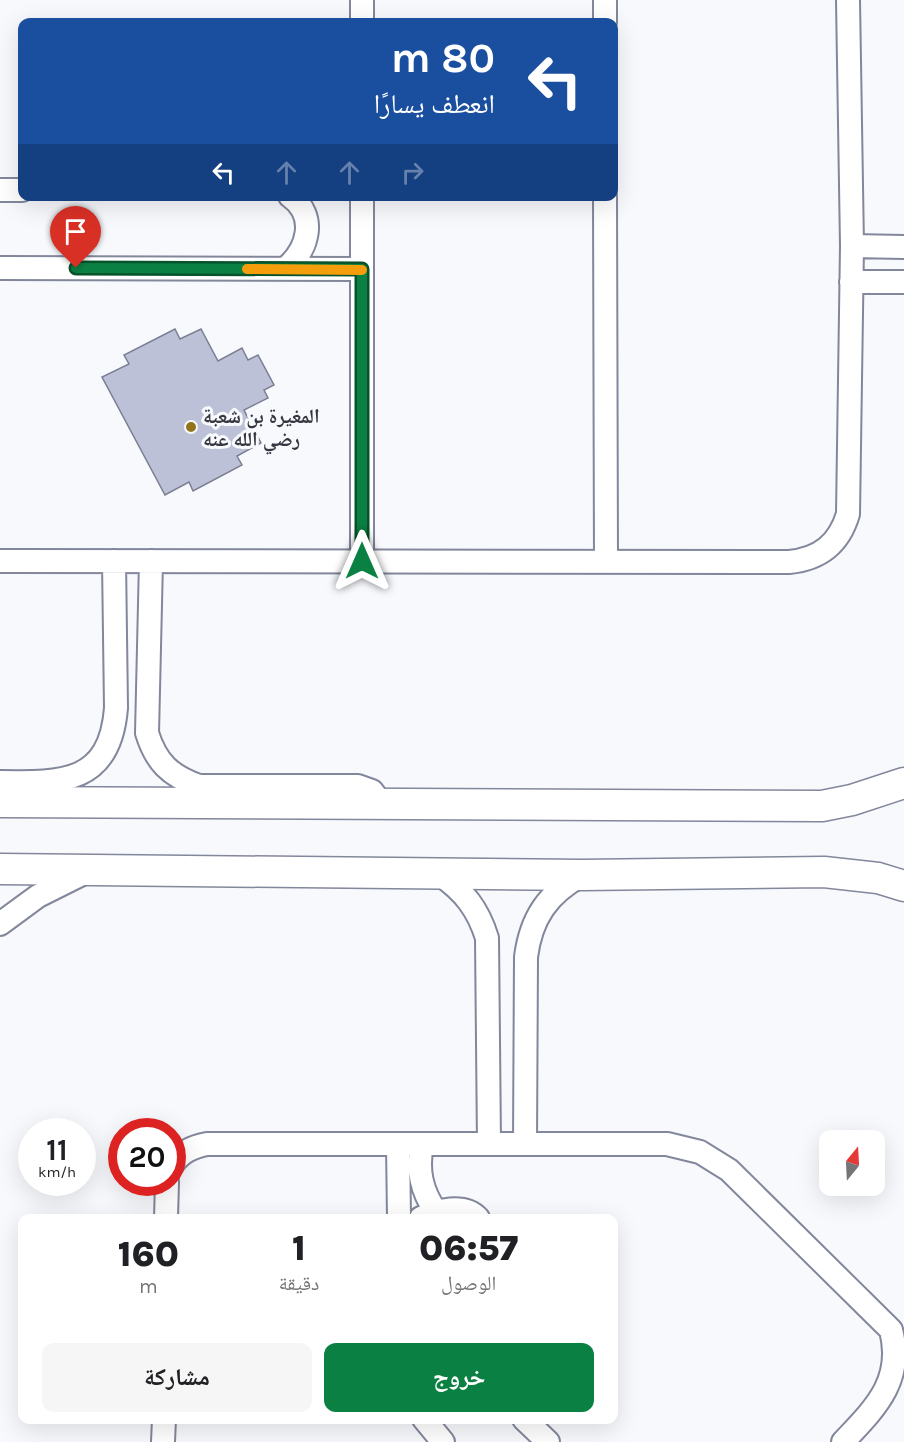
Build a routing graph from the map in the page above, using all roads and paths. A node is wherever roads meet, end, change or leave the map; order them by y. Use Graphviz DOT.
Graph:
graph roads {
  1 [pos="362,0"];
  2 [pos="605,0"];
  3 [pos="848,0"];
  4 [pos="362,18"];
  5 [pos="605,18"];
  6 [pos="294,201"];
  7 [pos="362,201"];
  8 [pos="605,201"];
  9 [pos="852,246"];
  10 [pos="904,247"];
  11 [pos="2,265"];
  12 [pos="285,269"];
  13 [pos="362,269"];
  14 [pos="851,282"];
  15 [pos="904,282"];
  16 [pos="0,561"];
  17 [pos="114,561"];
  18 [pos="151,561"];
  19 [pos="362,561"];
  20 [pos="606,562"];
  21 [pos="0,782"];
  22 [pos="904,783"];
  23 [pos="0,802"];
  24 [pos="381,803"];
  25 [pos="0,869"];
  26 [pos="89,870"];
  27 [pos="439,874"];
  28 [pos="582,875"];
  29 [pos="904,886"];
  30 [pos="0,924"];
  31 [pos="525,1143"];
  32 [pos="398,1144"];
  33 [pos="422,1144"];
  34 [pos="489,1144"];
  35 [pos="186,1151"];
  36 [pos="167,1196"];
  37 [pos="166,1214"];
  38 [pos="399,1214"];
  39 [pos="429,1214"];
  40 [pos="438,1214"];
  41 [pos="471,1214"];
  42 [pos="164,1424"];
  43 [pos="428,1424"];
  44 [pos="529,1424"];
  45 [pos="163,1442"];
  46 [pos="443,1442"];
  47 [pos="548,1442"];
  48 [pos="843,1442"];
  1 -- 4 [label="street"];
  2 -- 5 [label="street"];
  3 -- 9 [label="street"];
  6 -- 12 [label="street"];
  7 -- 13 [label="street"];
  8 -- 20 [label="street"];
  9 -- 10 [label="street"];
  9 -- 14 [label="street"];
  11 -- 12 [label="street"];
  12 -- 13 [label="street"];
  13 -- 19 [label="street"];
  14 -- 15 [label="street"];
  14 -- 20 [label="street"];
  16 -- 17 [label="street"];
  17 -- 18 [label="street"];
  17 -- 21 [label="street"];
  18 -- 19 [label="street"];
  18 -- 24 [label="street"];
  19 -- 20 [label="street"];
  22 -- 24 [label="main road"];
  23 -- 24 [label="main road"];
  25 -- 26 [label="main road"];
  26 -- 27 [label="main road"];
  26 -- 30 [label="street"];
  27 -- 28 [label="main road"];
  27 -- 34 [label="street"];
  28 -- 29 [label="main road"];
  28 -- 31 [label="street"];
  31 -- 34 [label="street"];
  31 -- 48 [label="street"];
  32 -- 33 [label="street"];
  32 -- 35 [label="street"];
  32 -- 38 [label="street"];
  33 -- 34 [label="street"];
  33 -- 39 [label="street"];
  36 -- 37 [label="street"];
  40 -- 41 [label="street"];
  42 -- 45 [label="street"];
  43 -- 46 [label="street"];
  44 -- 47 [label="street"];
}
